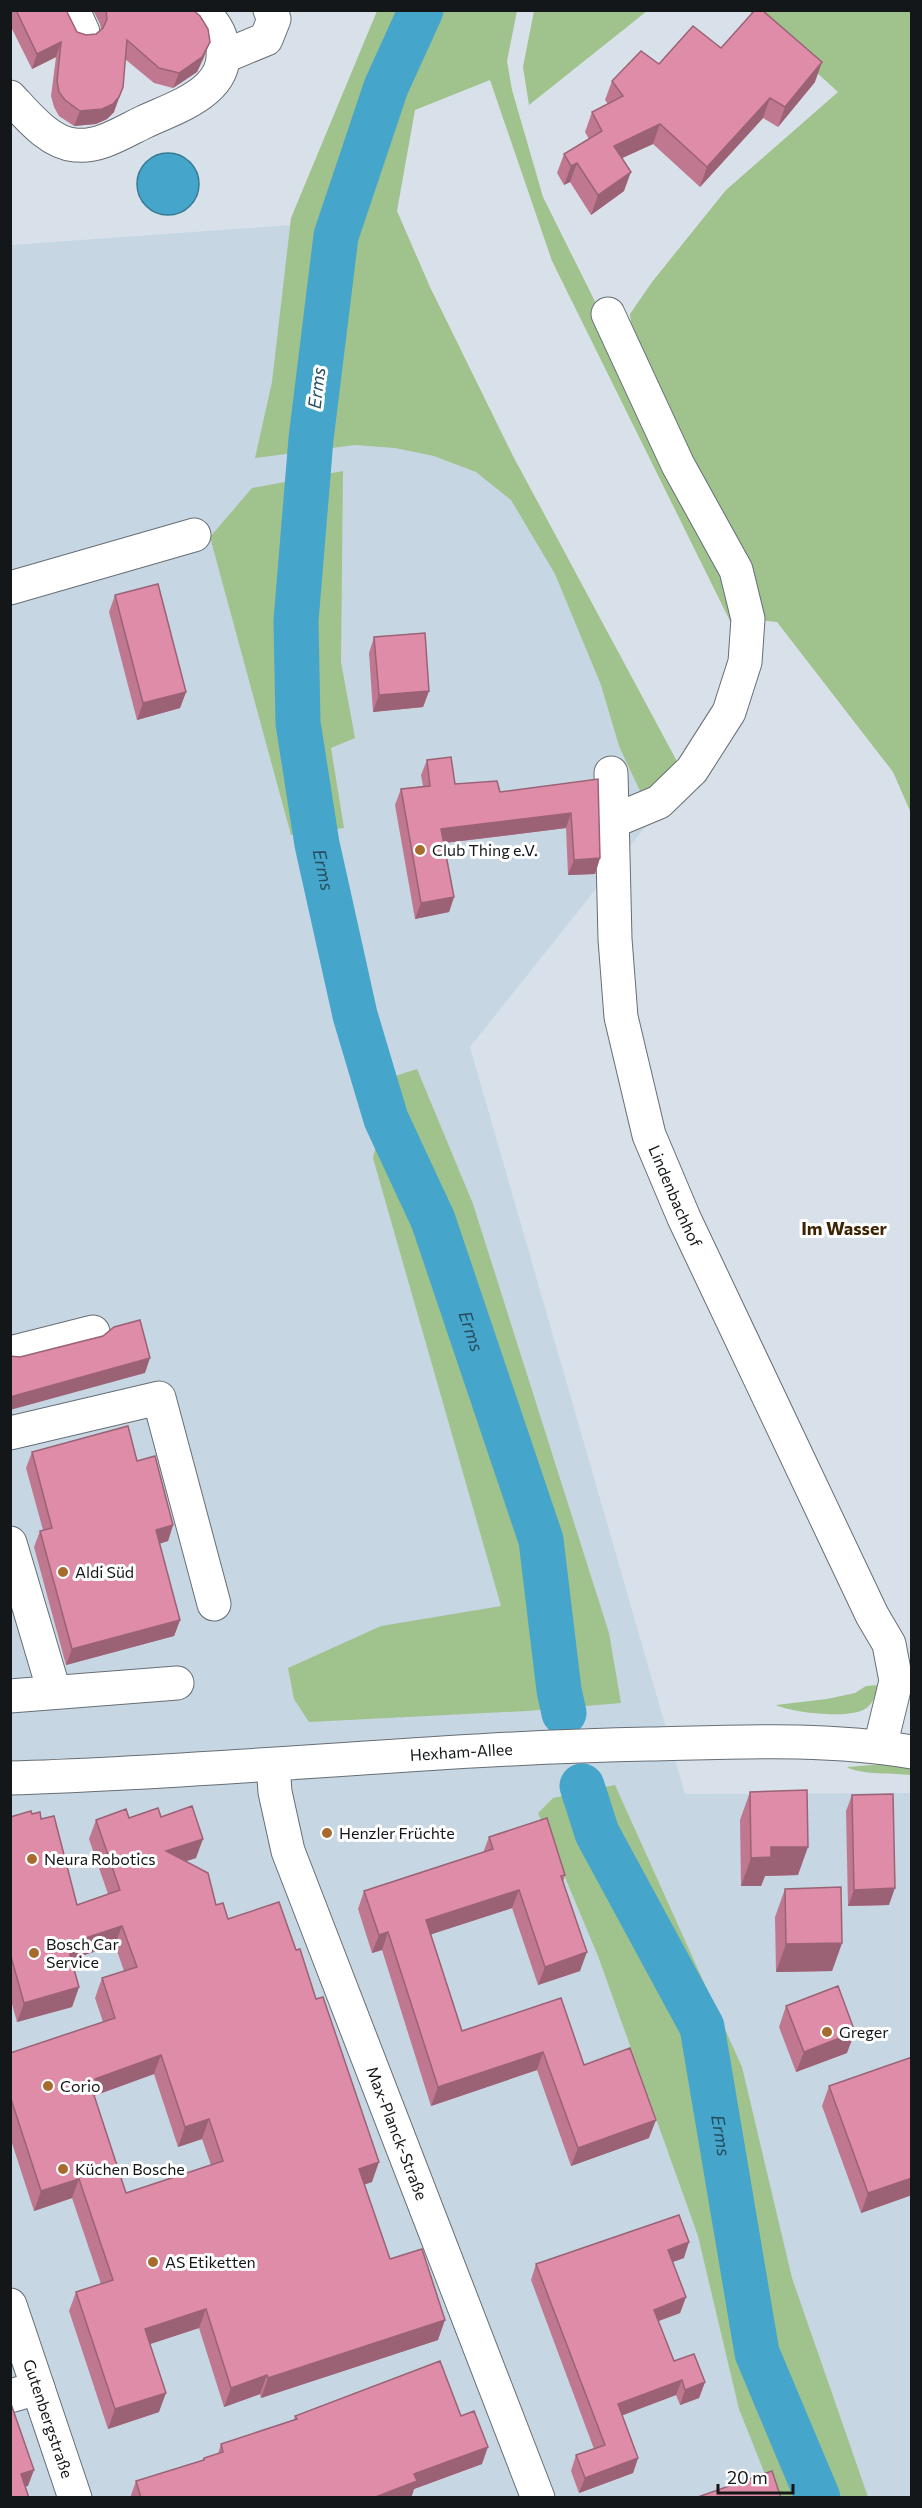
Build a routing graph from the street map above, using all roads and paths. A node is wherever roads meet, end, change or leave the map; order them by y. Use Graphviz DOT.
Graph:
graph roads {
  1 [pos="200,10"];
  2 [pos="270,10"];
  3 [pos="225,56"];
  4 [pos="10,97"];
  5 [pos="608,314"];
  6 [pos="194,535"];
  7 [pos="10,588"];
  8 [pos="611,773"];
  9 [pos="611,822"];
  10 [pos="93,1332"];
  11 [pos="10,1353"];
  12 [pos="10,1433"];
  13 [pos="10,1543"];
  14 [pos="214,1604"];
  15 [pos="177,1683"];
  16 [pos="54,1692"];
  17 [pos="10,1696"];
  18 [pos="879,1747"];
  19 [pos="912,1752"];
  20 [pos="273,1765"];
  21 [pos="10,1778"];
  22 [pos="13,2320"];
  23 [pos="24,2392"];
  24 [pos="75,2498"];
  25 [pos="537,2498"];
  1 -- 3 [label="street"];
  2 -- 3 [label="street"];
  3 -- 4 [label="street"];
  5 -- 9 [label="street"];
  6 -- 7 [label="street"];
  8 -- 9 [label="street, Lindenbachhof"];
  9 -- 18 [label="street, Lindenbachhof"];
  10 -- 11 [label="street"];
  12 -- 14 [label="street"];
  13 -- 16 [label="street"];
  15 -- 16 [label="street"];
  16 -- 17 [label="street"];
  18 -- 19 [label="street, Hexham-Allee"];
  18 -- 20 [label="street, Hexham-Allee"];
  20 -- 21 [label="street, Hexham-Allee"];
  20 -- 25 [label="street, Max-Planck-Straße"];
  22 -- 23 [label="street, Gutenbergstraße"];
  23 -- 24 [label="street, Gutenbergstraße"];
}
